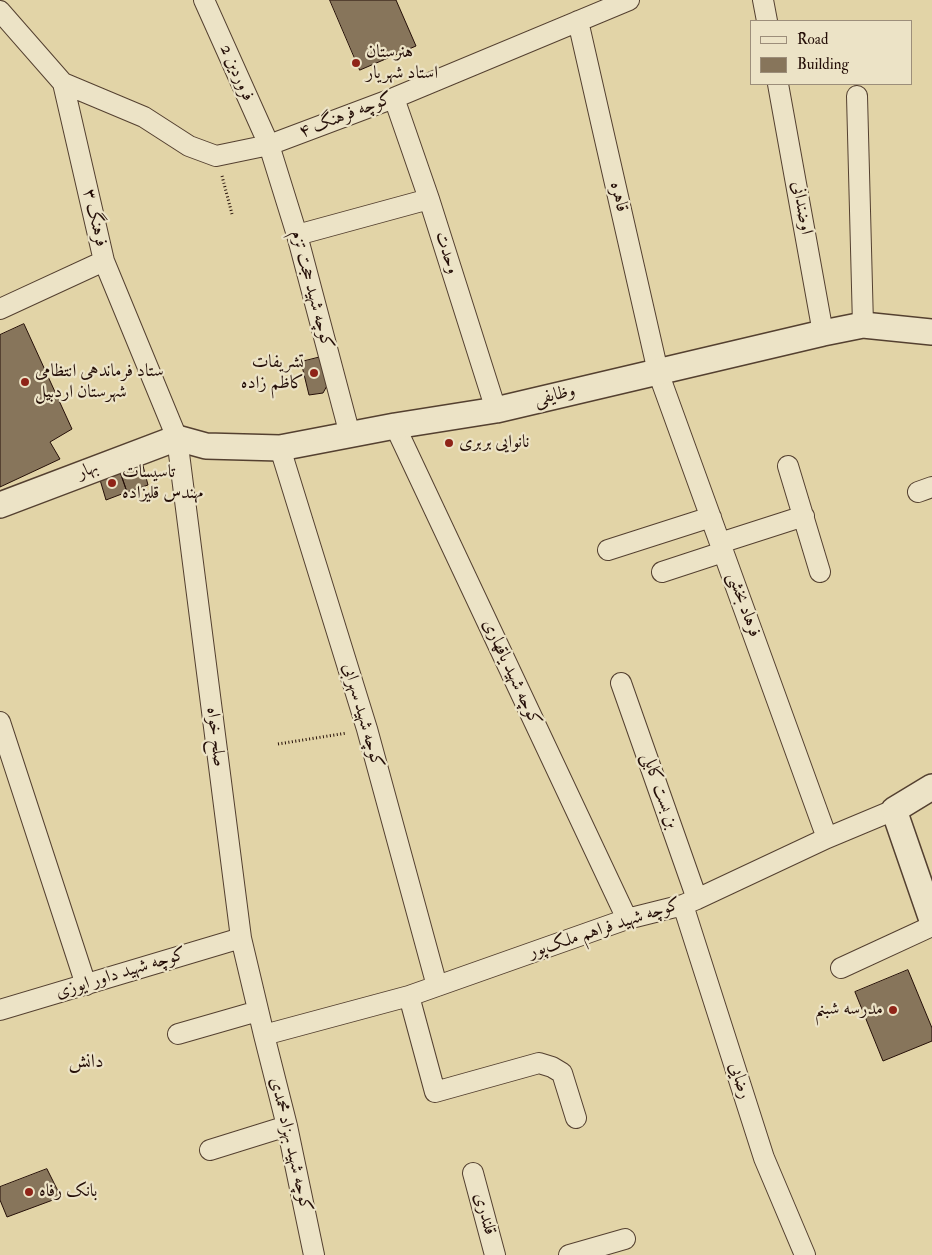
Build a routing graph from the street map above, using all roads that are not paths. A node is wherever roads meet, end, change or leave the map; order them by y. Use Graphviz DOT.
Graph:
graph roads {
  1 [pos="204,0"];
  2 [pos="629,0"];
  3 [pos="763,0"];
  4 [pos="0,11"];
  5 [pos="767,20"];
  6 [pos="578,21"];
  7 [pos="63,83"];
  8 [pos="778,85"];
  9 [pos="857,96"];
  10 [pos="394,98"];
  11 [pos="269,145"];
  12 [pos="429,199"];
  13 [pos="297,236"];
  14 [pos="104,261"];
  15 [pos="0,310"];
  16 [pos="862,325"];
  17 [pos="932,332"];
  18 [pos="823,333"];
  19 [pos="658,372"];
  20 [pos="496,410"];
  21 [pos="396,426"];
  22 [pos="350,435"];
  23 [pos="177,438"];
  24 [pos="280,448"];
  25 [pos="788,466"];
  26 [pos="0,505"];
  27 [pos="804,516"];
  28 [pos="711,517"];
  29 [pos="722,547"];
  30 [pos="608,550"];
  31 [pos="662,572"];
  32 [pos="820,572"];
  33 [pos="621,683"];
  34 [pos="0,722"];
  35 [pos="932,787"];
  36 [pos="894,810"];
  37 [pos="827,838"];
  38 [pos="690,902"];
  39 [pos="627,919"];
  40 [pos="932,920"];
  41 [pos="932,926"];
  42 [pos="241,938"];
  43 [pos="841,968"];
  44 [pos="86,985"];
  45 [pos="437,986"];
  46 [pos="409,996"];
  47 [pos="0,1010"];
  48 [pos="258,1011"];
  49 [pos="178,1034"];
  50 [pos="264,1035"];
  51 [pos="576,1118"];
  52 [pos="287,1126"];
  53 [pos="210,1150"];
  54 [pos="473,1173"];
  55 [pos="625,1239"];
  56 [pos="592,1252"];
  57 [pos="314,1255"];
  58 [pos="495,1255"];
  59 [pos="569,1255"];
  60 [pos="805,1255"];
  1 -- 11 [label="street, فروردین 2"];
  2 -- 6 [label="street, کوچه فرهنگ ۴"];
  3 -- 5 [label="street"];
  4 -- 7 [label="street, فرهنگ ۳"];
  6 -- 10 [label="street, کوچه فرهنگ ۴"];
  6 -- 19 [label="street, قاهره"];
  7 -- 11 [label="street, کوچه فرهنگ ۴"];
  7 -- 14 [label="street, فرهنگ ۳"];
  8 -- 18 [label="street, اوضندانی"];
  9 -- 16 [label="street"];
  10 -- 11 [label="street, کوچه فرهنگ ۴"];
  10 -- 12 [label="street, وحدت"];
  11 -- 13 [label="street, کوچه شهید حجت تزم"];
  12 -- 13 [label="street"];
  12 -- 20 [label="street, وحدت"];
  13 -- 22 [label="street, کوچه شهید حجت تزم"];
  14 -- 15 [label="street"];
  14 -- 23 [label="street, فرهنگ ۳"];
  16 -- 17 [label="street, وظایفی"];
  16 -- 18 [label="street, وظایفی"];
  18 -- 19 [label="street, وظایفی"];
  19 -- 20 [label="street, وظایفی"];
  19 -- 28 [label="street, فرهاد بخشی"];
  20 -- 21 [label="street, وظایفی"];
  21 -- 22 [label="street, وظایفی"];
  21 -- 39 [label="street, کوچه شهید یاقهاری"];
  22 -- 24 [label="street, وظایفی"];
  23 -- 24 [label="street, وظایفی"];
  23 -- 26 [label="street, بهار"];
  23 -- 42 [label="street, صلح خواه"];
  24 -- 45 [label="street, کوچه شهید سهرابی"];
  25 -- 27 [label="street"];
  27 -- 29 [label="street"];
  27 -- 32 [label="street"];
  28 -- 29 [label="street, فرهاد بخشی"];
  28 -- 30 [label="street"];
  29 -- 31 [label="street"];
  29 -- 37 [label="street, فرهاد بخشی"];
  33 -- 38 [label="street, بن بست کابلی"];
  34 -- 44 [label="street"];
  35 -- 36 [label="street, کوچه شهید فراهم ملک‌پور"];
  36 -- 37 [label="street, کوچه شهید فراهم ملک‌پور"];
  36 -- 40 [label="street"];
  37 -- 38 [label="street, کوچه شهید فراهم ملک‌پور"];
  38 -- 39 [label="street, کوچه شهید فراهم ملک‌پور"];
  38 -- 60 [label="street, رضایی"];
  39 -- 45 [label="street, کوچه شهید فراهم ملک‌پور"];
  41 -- 43 [label="street"];
  42 -- 44 [label="street, کوچه شهید داور ایوزی"];
  42 -- 48 [label="street, صلح خواه"];
  44 -- 47 [label="street, کوچه شهید داور ایوزی"];
  45 -- 46 [label="street, کوچه شهید فراهم ملک‌پور"];
  46 -- 50 [label="street, کوچه شهید فراهم ملک‌پور"];
  46 -- 51 [label="street"];
  48 -- 49 [label="street"];
  48 -- 50 [label="street, صلح خواه"];
  50 -- 52 [label="street, کوچه شهید بهزاد محمدی"];
  52 -- 53 [label="street"];
  52 -- 57 [label="street, کوچه شهید بهزاد محمدی"];
  54 -- 58 [label="street, قلندری"];
  55 -- 56 [label="street"];
  56 -- 59 [label="street"];
}
